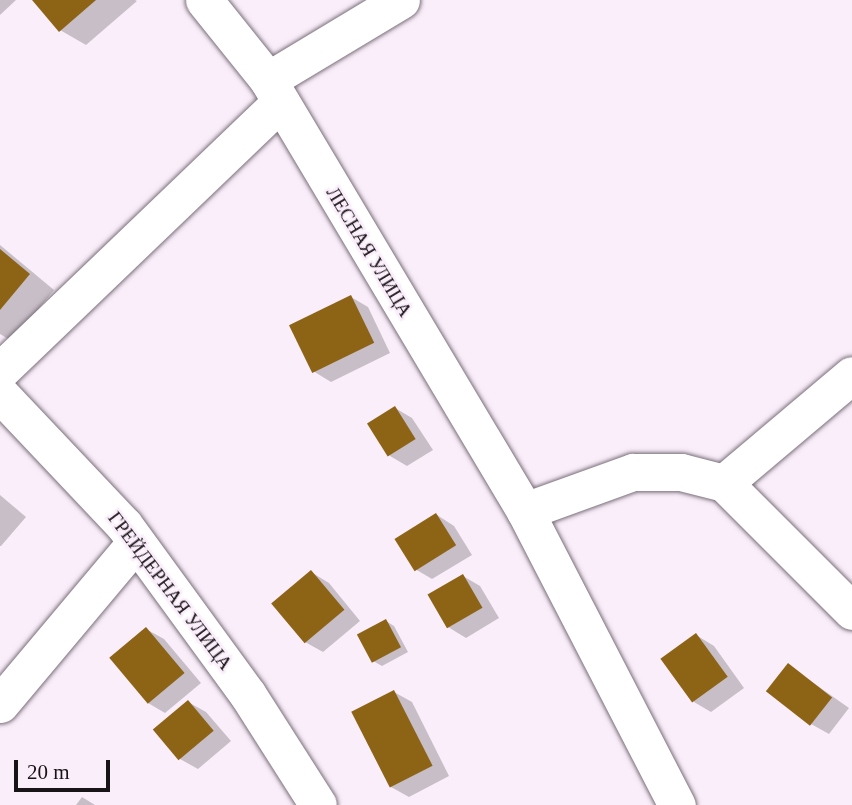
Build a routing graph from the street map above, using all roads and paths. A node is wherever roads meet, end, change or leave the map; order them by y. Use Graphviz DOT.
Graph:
graph roads {
  1 [pos="204,0"];
  2 [pos="401,0"];
  3 [pos="273,91"];
  4 [pos="0,372"];
  5 [pos="852,375"];
  6 [pos="0,394"];
  7 [pos="724,482"];
  8 [pos="525,511"];
  9 [pos="135,543"];
  10 [pos="852,611"];
  11 [pos="0,704"];
  12 [pos="318,805"];
  13 [pos="677,805"];
  1 -- 3 [label="street, ЛЕСНАЯ УЛИЦА"];
  2 -- 3 [label="street"];
  3 -- 4 [label="street"];
  3 -- 8 [label="street, ЛЕСНАЯ УЛИЦА"];
  5 -- 7 [label="street"];
  6 -- 9 [label="street, ГРЕЙДЕРНАЯ УЛИЦА"];
  7 -- 8 [label="street"];
  7 -- 10 [label="street"];
  8 -- 13 [label="street, ЛЕСНАЯ УЛИЦА"];
  9 -- 11 [label="street"];
  9 -- 12 [label="street, ГРЕЙДЕРНАЯ УЛИЦА"];
}
